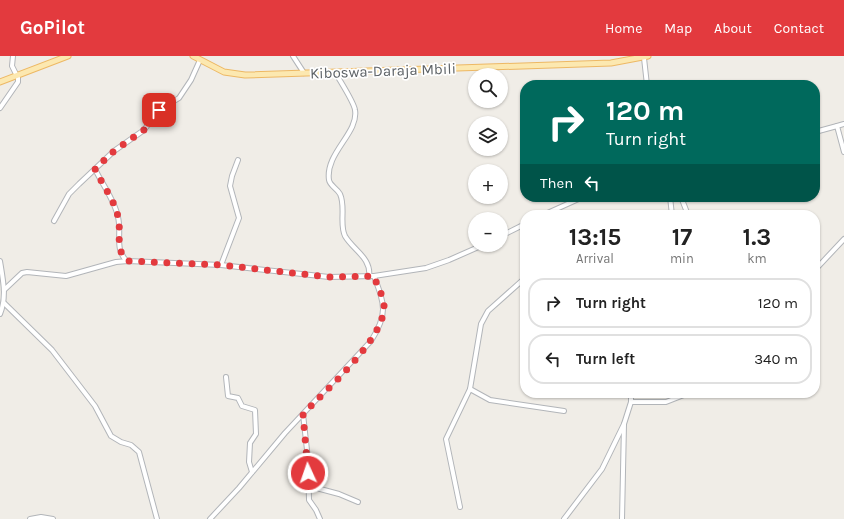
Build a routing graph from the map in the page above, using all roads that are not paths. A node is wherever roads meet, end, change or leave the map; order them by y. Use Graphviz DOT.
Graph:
graph roads {
  1 [pos="12,56"];
  2 [pos="68,56"];
  3 [pos="193,56"];
  4 [pos="293,56"];
  5 [pos="642,57"];
  6 [pos="200,60"];
  7 [pos="335,72"];
  8 [pos="304,73"];
  9 [pos="16,76"];
  10 [pos="646,80"];
  11 [pos="0,82"];
  12 [pos="0,108"];
  13 [pos="844,124"];
  14 [pos="837,126"];
  15 [pos="820,131"];
  16 [pos="844,152"];
  17 [pos="238,160"];
  18 [pos="95,169"];
  19 [pos="572,202"];
  20 [pos="554,210"];
  21 [pos="54,221"];
  22 [pos="520,226"];
  23 [pos="508,232"];
  24 [pos="844,239"];
  25 [pos="468,252"];
  26 [pos="128,261"];
  27 [pos="0,262"];
  28 [pos="221,265"];
  29 [pos="820,265"];
  30 [pos="371,276"];
  31 [pos="520,282"];
  32 [pos="4,290"];
  33 [pos="4,303"];
  34 [pos="0,314"];
  35 [pos="226,377"];
  36 [pos="470,389"];
  37 [pos="631,398"];
  38 [pos="676,398"];
  39 [pos="631,402"];
  40 [pos="564,411"];
  41 [pos="303,414"];
  42 [pos="624,424"];
  43 [pos="252,472"];
  44 [pos="308,486"];
  45 [pos="358,502"];
  46 [pos="460,507"];
  47 [pos="30,519"];
  48 [pos="53,519"];
  49 [pos="157,519"];
  50 [pos="210,519"];
  51 [pos="320,519"];
  52 [pos="564,519"];
  53 [pos="622,519"];
  1 -- 9 [label="street"];
  2 -- 9 [label="main road"];
  3 -- 6 [label="main road, Kiboswa-Daraja Mbili"];
  4 -- 8 [label="street"];
  5 -- 7 [label="main road, Kiboswa-Daraja Mbili"];
  5 -- 10 [label="street"];
  6 -- 8 [label="main road, Kiboswa-Daraja Mbili"];
  6 -- 18 [label="street"];
  7 -- 8 [label="main road, Kiboswa-Daraja Mbili"];
  7 -- 30 [label="street"];
  9 -- 11 [label="main road"];
  9 -- 12 [label="street"];
  13 -- 14 [label="street"];
  14 -- 15 [label="street"];
  14 -- 16 [label="street"];
  17 -- 28 [label="street"];
  18 -- 21 [label="street"];
  18 -- 26 [label="street"];
  19 -- 20 [label="street"];
  22 -- 23 [label="street"];
  24 -- 29 [label="street"];
  25 -- 30 [label="street"];
  26 -- 28 [label="street"];
  26 -- 32 [label="street"];
  27 -- 32 [label="street"];
  28 -- 30 [label="street"];
  30 -- 41 [label="street"];
  31 -- 36 [label="street"];
  32 -- 33 [label="street"];
  33 -- 34 [label="street"];
  33 -- 49 [label="street"];
  35 -- 43 [label="street"];
  36 -- 40 [label="street"];
  36 -- 46 [label="street"];
  37 -- 39 [label="street"];
  38 -- 39 [label="street"];
  39 -- 42 [label="street"];
  41 -- 43 [label="street"];
  41 -- 44 [label="street"];
  42 -- 52 [label="street"];
  42 -- 53 [label="street"];
  43 -- 50 [label="street"];
  44 -- 45 [label="street"];
  44 -- 51 [label="street"];
  47 -- 48 [label="street"];
}
